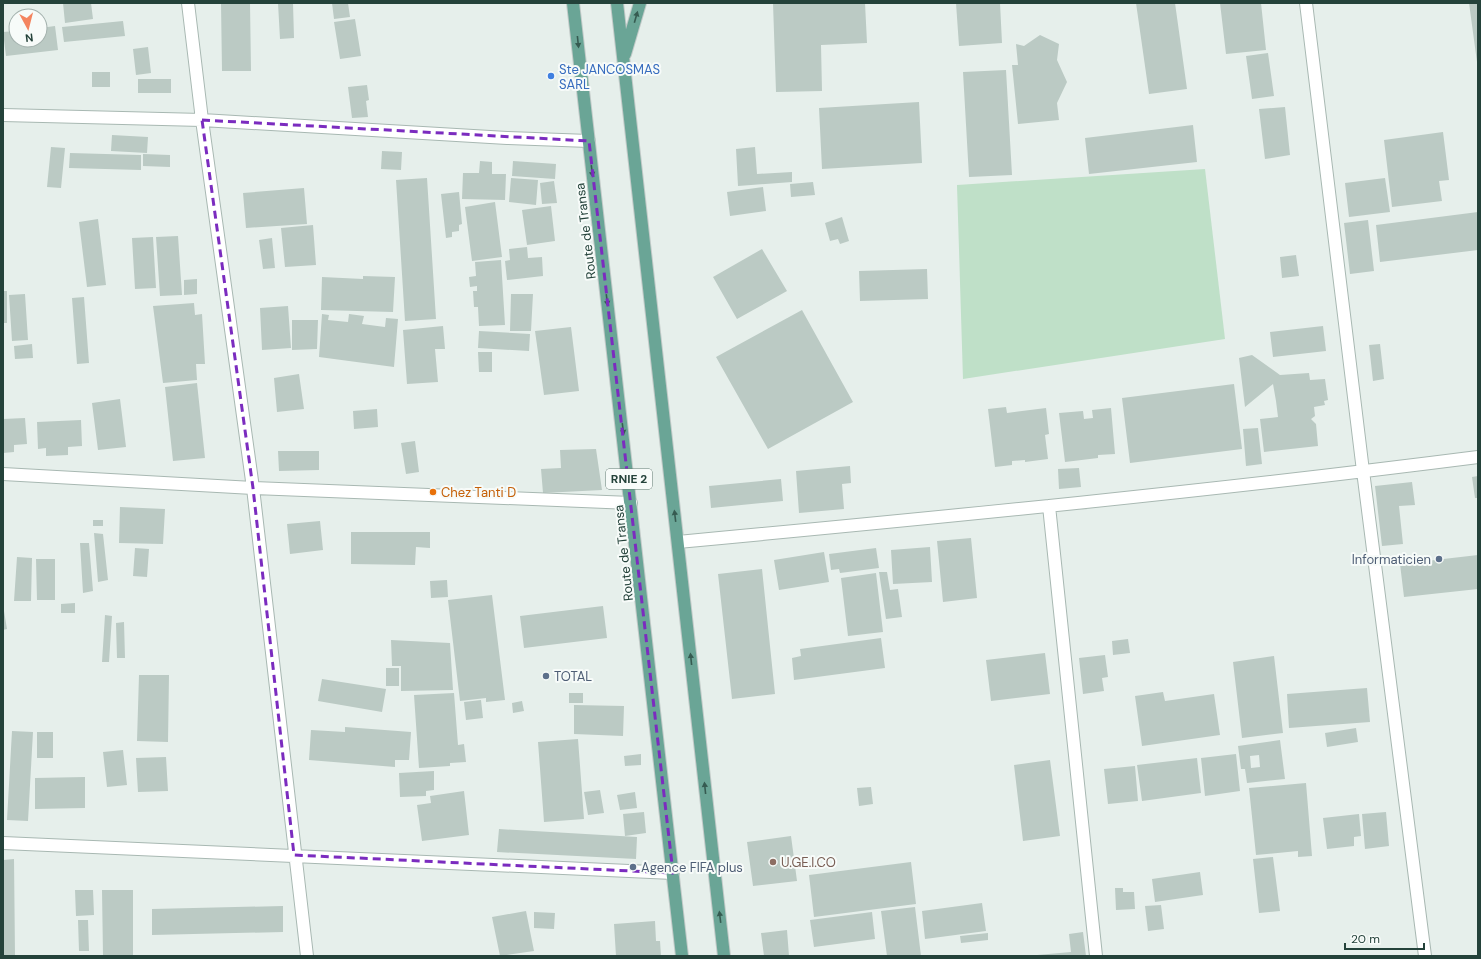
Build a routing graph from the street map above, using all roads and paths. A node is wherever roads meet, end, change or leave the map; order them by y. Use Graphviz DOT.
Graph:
graph roads {
  1 [pos="188,3"];
  2 [pos="573,3"];
  3 [pos="617,3"];
  4 [pos="640,3"];
  5 [pos="1306,3"];
  6 [pos="624,59"];
  7 [pos="3,115"];
  8 [pos="202,120"];
  9 [pos="589,141"];
  10 [pos="1478,457"];
  11 [pos="1363,472"];
  12 [pos="3,474"];
  13 [pos="253,488"];
  14 [pos="631,503"];
  15 [pos="1049,506"];
  16 [pos="678,542"];
  17 [pos="3,842"];
  18 [pos="294,855"];
  19 [pos="673,873"];
  20 [pos="307,956"];
  21 [pos="682,956"];
  22 [pos="724,956"];
  23 [pos="1096,956"];
  24 [pos="1425,956"];
  1 -- 8 [label="street"];
  2 -- 9 [label="main road, Route de Transa / RNIE 2, one-way"];
  3 -- 6 [label="main road, RNIE 2"];
  6 -- 4 [label="main road, one-way"];
  5 -- 11 [label="street"];
  16 -- 6 [label="main road, RNIE 2, one-way"];
  7 -- 8 [label="street"];
  8 -- 9 [label="street"];
  8 -- 13 [label="street"];
  9 -- 14 [label="main road, Route de Transa / RNIE 2, one-way"];
  10 -- 11 [label="street"];
  11 -- 15 [label="street"];
  11 -- 24 [label="street"];
  12 -- 13 [label="street"];
  13 -- 14 [label="street"];
  13 -- 18 [label="street"];
  14 -- 19 [label="main road, Route de Transa / RNIE 2"];
  15 -- 16 [label="street"];
  15 -- 23 [label="street"];
  22 -- 16 [label="main road, RNIE 2, one-way"];
  17 -- 18 [label="street"];
  18 -- 19 [label="street"];
  18 -- 20 [label="street"];
  19 -- 21 [label="main road, Route de Transa / RNIE 2"];
}
